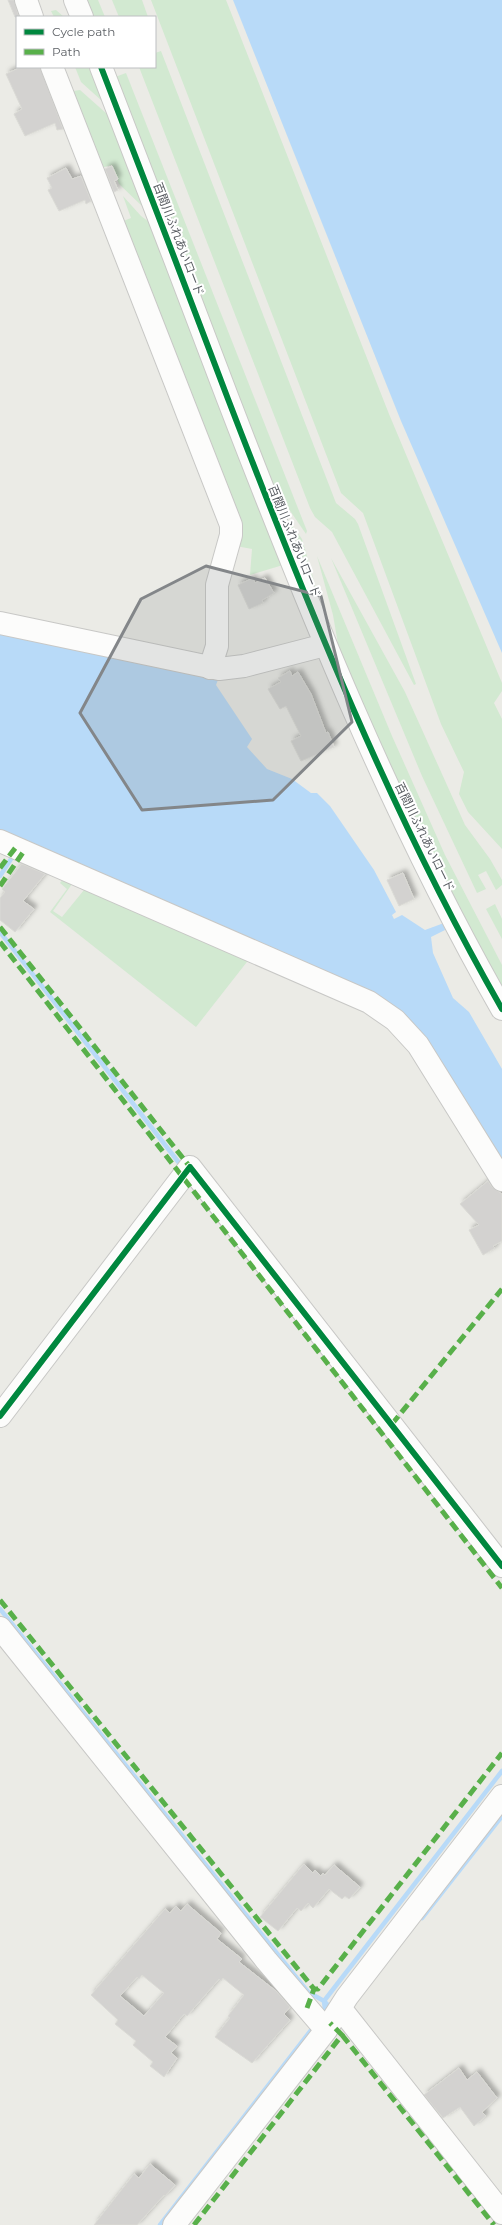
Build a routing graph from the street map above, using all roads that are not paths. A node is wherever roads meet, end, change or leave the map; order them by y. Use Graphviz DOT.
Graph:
graph roads {
  1 [pos="26,0"];
  2 [pos="75,0"];
  3 [pos="32,16"];
  4 [pos="82,16"];
  5 [pos="52,68"];
  6 [pos="101,68"];
  7 [pos="0,623"];
  8 [pos="325,644"];
  9 [pos="210,668"];
  10 [pos="0,841"];
  11 [pos="502,1009"];
  12 [pos="502,1180"];
  13 [pos="0,1416"];
  14 [pos="502,1566"];
  15 [pos="0,1628"];
  16 [pos="502,1796"];
  17 [pos="329,2017"];
  18 [pos="502,2213"];
  19 [pos="174,2225"];
  1 -- 3 [label="street"];
  2 -- 4 [label="street"];
  5 -- 9 [label="street"];
  6 -- 8 [label="street, 百間川ふれあいロード"];
  7 -- 9 [label="street"];
  8 -- 9 [label="street"];
  8 -- 11 [label="street, 百間川ふれあいロード"];
  10 -- 12 [label="street"];
  13 -- 14 [label="street"];
  15 -- 17 [label="street"];
  16 -- 17 [label="street"];
  17 -- 18 [label="street"];
  17 -- 19 [label="street"];
}
